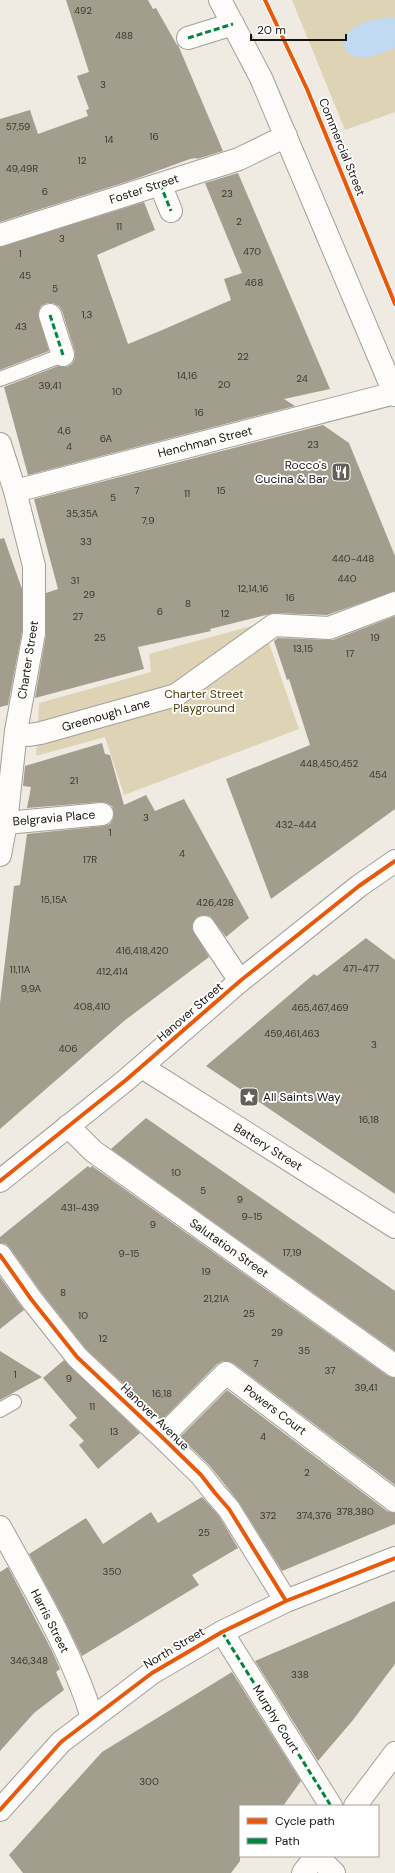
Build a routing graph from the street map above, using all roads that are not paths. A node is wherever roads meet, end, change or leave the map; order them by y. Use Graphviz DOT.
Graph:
graph roads {
  1 [pos="220,0"];
  2 [pos="233,24"];
  3 [pos="188,38"];
  4 [pos="286,136"];
  5 [pos="160,184"];
  6 [pos="171,211"];
  7 [pos="0,235"];
  8 [pos="50,315"];
  9 [pos="63,355"];
  10 [pos="0,379"];
  11 [pos="395,394"];
  12 [pos="0,444"];
  13 [pos="15,490"];
  14 [pos="395,603"];
  15 [pos="15,732"];
  16 [pos="102,814"];
  17 [pos="6,823"];
  18 [pos="0,855"];
  19 [pos="395,861"];
  20 [pos="204,927"];
  21 [pos="240,980"];
  22 [pos="142,1067"];
  23 [pos="68,1126"];
  24 [pos="0,1181"];
  25 [pos="395,1228"];
  26 [pos="0,1255"];
  27 [pos="395,1366"];
  28 [pos="14,1402"];
  29 [pos="0,1410"];
  30 [pos="162,1437"];
  31 [pos="395,1501"];
  32 [pos="0,1527"];
  33 [pos="395,1558"];
  34 [pos="286,1601"];
  35 [pos="222,1632"];
  36 [pos="92,1717"];
  37 [pos="395,1753"];
  38 [pos="329,1805"];
  39 [pos="356,1805"];
  40 [pos="0,1810"];
  41 [pos="315,1857"];
  42 [pos="317,1857"];
  43 [pos="303,1873"];
  44 [pos="334,1873"];
  1 -- 2 [label="street"];
  2 -- 3 [label="street"];
  2 -- 4 [label="street"];
  4 -- 5 [label="street, Foster Street"];
  4 -- 11 [label="street"];
  5 -- 6 [label="street"];
  5 -- 7 [label="street, Foster Street"];
  8 -- 9 [label="street"];
  9 -- 10 [label="lane"];
  11 -- 13 [label="street, Henchman Street"];
  12 -- 13 [label="street, Charter Street"];
  13 -- 15 [label="street, Charter Street"];
  14 -- 15 [label="street, Greenough Lane"];
  15 -- 17 [label="street, Charter Street"];
  16 -- 17 [label="street, Belgravia Place"];
  17 -- 18 [label="street, Charter Street"];
  19 -- 21 [label="street, Hanover Street"];
  20 -- 21 [label="street"];
  21 -- 22 [label="street, Hanover Street"];
  22 -- 23 [label="street, Hanover Street"];
  22 -- 25 [label="street, Battery Street"];
  23 -- 24 [label="street, Hanover Street"];
  23 -- 27 [label="street, Salutation Street"];
  26 -- 30 [label="street, Hanover Avenue"];
  28 -- 29 [label="lane"];
  30 -- 31 [label="street, Powers Court"];
  30 -- 34 [label="street, Hanover Avenue"];
  32 -- 36 [label="street, Harris Street"];
  33 -- 34 [label="street, North Street"];
  34 -- 35 [label="street, North Street"];
  35 -- 36 [label="street, North Street"];
  35 -- 38 [label="street, Murphy Court"];
  36 -- 40 [label="street, North Street"];
  37 -- 39 [label="street"];
  41 -- 43 [label="street"];
  42 -- 44 [label="street"];
}
